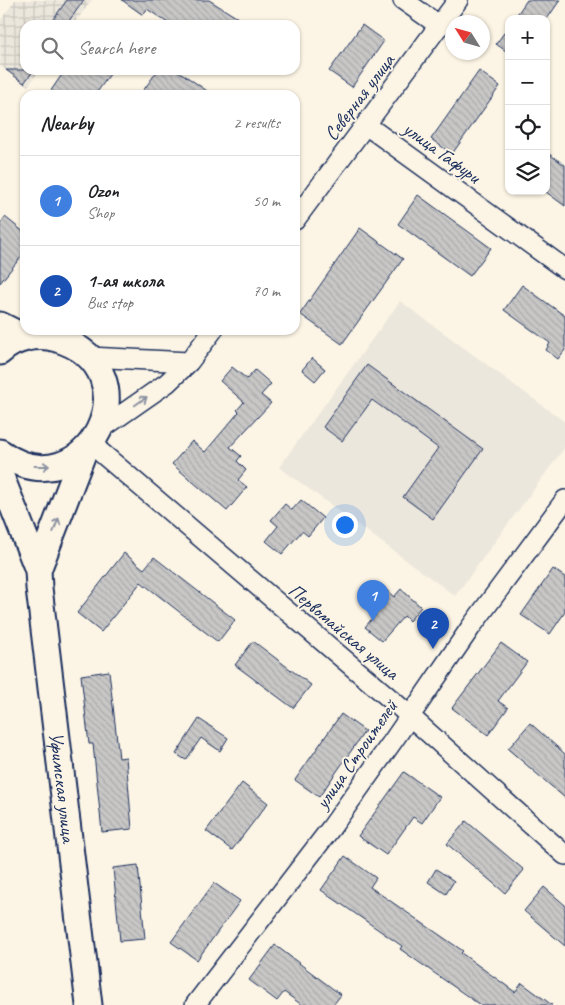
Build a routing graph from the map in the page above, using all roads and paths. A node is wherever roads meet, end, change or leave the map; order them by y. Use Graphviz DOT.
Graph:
graph roads {
  1 [pos="404,0"];
  2 [pos="458,0"];
  3 [pos="440,26"];
  4 [pos="366,124"];
  5 [pos="300,213"];
  6 [pos="565,269"];
  7 [pos="0,325"];
  8 [pos="209,335"];
  9 [pos="26,338"];
  10 [pos="0,352"];
  11 [pos="89,357"];
  12 [pos="188,362"];
  13 [pos="92,441"];
  14 [pos="0,452"];
  15 [pos="0,474"];
  16 [pos="565,500"];
  17 [pos="38,570"];
  18 [pos="409,717"];
  19 [pos="565,855"];
  20 [pos="89,1005"];
  21 [pos="195,1005"];
  1 -- 3 [label="street"];
  2 -- 3 [label="street, Северная улица"];
  3 -- 4 [label="street, Северная улица"];
  4 -- 5 [label="street, Северная улица"];
  4 -- 6 [label="street, улица Гафури"];
  7 -- 9 [label="main road"];
  8 -- 12 [label="street"];
  9 -- 10 [label="main road"];
  9 -- 11 [label="main road"];
  11 -- 12 [label="street"];
  11 -- 13 [label="main road"];
  13 -- 12 [label="street, one-way"];
  14 -- 13 [label="main road, one-way"];
  17 -- 13 [label="main road, one-way"];
  13 -- 18 [label="street, Первомайская улица"];
  15 -- 17 [label="main road"];
  16 -- 18 [label="street, улица Строителей"];
  17 -- 20 [label="main road, Уфимская улица"];
  18 -- 19 [label="street, Первомайская улица"];
  18 -- 21 [label="street, улица Строителей"];
}
